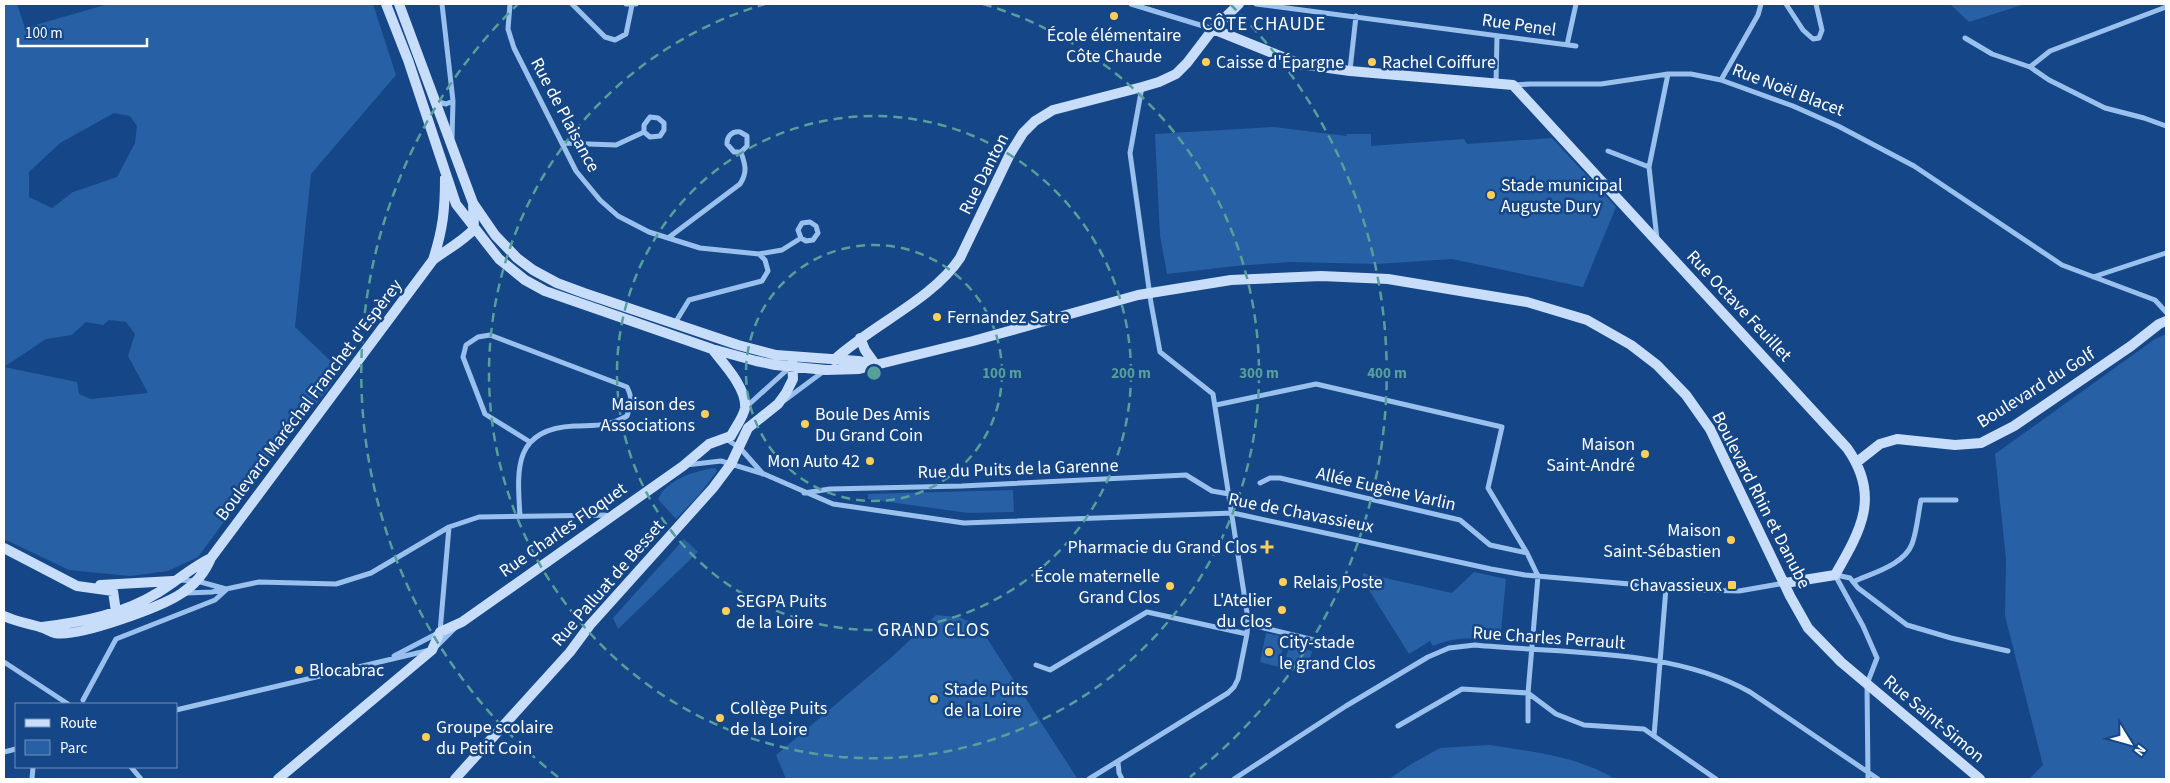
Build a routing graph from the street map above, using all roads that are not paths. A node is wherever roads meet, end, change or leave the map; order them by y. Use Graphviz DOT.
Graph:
graph roads {
  1 [pos="386,4"];
  2 [pos="399,4"];
  3 [pos="442,4"];
  4 [pos="510,4"];
  5 [pos="572,4"];
  6 [pos="631,4"];
  7 [pos="1131,4"];
  8 [pos="1239,4"];
  9 [pos="1256,4"];
  10 [pos="1576,4"];
  11 [pos="1761,4"];
  12 [pos="1786,4"];
  13 [pos="1816,4"];
  14 [pos="1138,5"];
  15 [pos="2166,7"];
  16 [pos="1356,16"];
  17 [pos="1213,29"];
  18 [pos="1496,36"];
  19 [pos="1965,38"];
  20 [pos="1567,45"];
  21 [pos="1576,46"];
  22 [pos="2030,67"];
  23 [pos="1350,70"];
  24 [pos="1668,74"];
  25 [pos="1720,80"];
  26 [pos="1496,83"];
  27 [pos="1513,86"];
  28 [pos="1142,88"];
  29 [pos="453,100"];
  30 [pos="435,101"];
  31 [pos="2166,126"];
  32 [pos="644,132"];
  33 [pos="451,143"];
  34 [pos="562,143"];
  35 [pos="1608,151"];
  36 [pos="741,152"];
  37 [pos="1649,167"];
  38 [pos="445,168"];
  39 [pos="473,203"];
  40 [pos="474,229"];
  41 [pos="465,238"];
  42 [pos="668,238"];
  43 [pos="801,238"];
  44 [pos="1658,242"];
  45 [pos="486,246"];
  46 [pos="2166,253"];
  47 [pos="759,254"];
  48 [pos="432,260"];
  49 [pos="2093,277"];
  50 [pos="1150,293"];
  51 [pos="2166,312"];
  52 [pos="2166,321"];
  53 [pos="676,324"];
  54 [pos="860,338"];
  55 [pos="712,349"];
  56 [pos="834,360"];
  57 [pos="792,361"];
  58 [pos="875,364"];
  59 [pos="826,370"];
  60 [pos="778,404"];
  61 [pos="1216,405"];
  62 [pos="745,408"];
  63 [pos="726,439"];
  64 [pos="530,442"];
  65 [pos="740,448"];
  66 [pos="1857,462"];
  67 [pos="731,464"];
  68 [pos="684,466"];
  69 [pos="764,474"];
  70 [pos="1260,483"];
  71 [pos="804,493"];
  72 [pos="1229,494"];
  73 [pos="1956,500"];
  74 [pos="1233,513"];
  75 [pos="615,515"];
  76 [pos="520,516"];
  77 [pos="449,527"];
  78 [pos="4,548"];
  79 [pos="1527,553"];
  80 [pos="210,558"];
  81 [pos="1835,575"];
  82 [pos="1538,576"];
  83 [pos="176,581"];
  84 [pos="197,581"];
  85 [pos="1853,582"];
  86 [pos="1785,583"];
  87 [pos="77,586"];
  88 [pos="1666,588"];
  89 [pos="227,589"];
  90 [pos="113,591"];
  91 [pos="184,593"];
  92 [pos="132,607"];
  93 [pos="145,611"];
  94 [pos="116,612"];
  95 [pos="4,616"];
  96 [pos="462,622"];
  97 [pos="1248,624"];
  98 [pos="41,627"];
  99 [pos="440,632"];
  100 [pos="1247,634"];
  101 [pos="1318,641"];
  102 [pos="432,650"];
  103 [pos="1532,650"];
  104 [pos="2008,651"];
  105 [pos="390,659"];
  106 [pos="1660,660"];
  107 [pos="4,662"];
  108 [pos="1036,665"];
  109 [pos="1867,684"];
  110 [pos="1528,692"];
  111 [pos="83,700"];
  112 [pos="66,703"];
  113 [pos="178,710"];
  114 [pos="1528,721"];
  115 [pos="1398,726"];
  116 [pos="1654,736"];
  117 [pos="1118,762"];
  118 [pos="132,768"];
  119 [pos="1868,772"];
  120 [pos="141,779"];
  121 [pos="278,779"];
  122 [pos="455,779"];
  123 [pos="1089,779"];
  124 [pos="1122,779"];
  125 [pos="1234,779"];
  126 [pos="1716,779"];
  127 [pos="1868,779"];
  128 [pos="1878,779"];
  129 [pos="1980,779"];
  1 -- 38 [label="street"];
  2 -- 30 [label="street"];
  3 -- 29 [label="street"];
  4 -- 34 [label="street, Rue de Plaisance"];
  5 -- 6 [label="street"];
  7 -- 14 [label="street"];
  8 -- 17 [label="street, Rue Danton"];
  9 -- 16 [label="street, Rue Penel"];
  10 -- 20 [label="street"];
  11 -- 25 [label="street"];
  12 -- 13 [label="street"];
  14 -- 17 [label="street"];
  15 -- 22 [label="street"];
  16 -- 18 [label="street, Rue Penel"];
  16 -- 23 [label="street"];
  17 -- 23 [label="street, Rue Noël Blacet"];
  17 -- 28 [label="street, Rue Danton"];
  18 -- 20 [label="street, Rue Penel"];
  18 -- 26 [label="street"];
  19 -- 22 [label="street"];
  20 -- 21 [label="street, Rue Penel"];
  22 -- 31 [label="street"];
  23 -- 26 [label="street, Rue Noël Blacet"];
  24 -- 25 [label="street, Rue Noël Blacet"];
  24 -- 27 [label="street, Rue Noël Blacet"];
  24 -- 37 [label="street"];
  25 -- 49 [label="street, Rue Noël Blacet"];
  26 -- 27 [label="street, Rue Noël Blacet"];
  27 -- 44 [label="street, Rue Octave Feuillet"];
  28 -- 50 [label="street"];
  28 -- 54 [label="street, Rue Danton"];
  29 -- 30 [label="street"];
  29 -- 33 [label="street"];
  30 -- 33 [label="street"];
  32 -- 32 [label="street"];
  32 -- 34 [label="street"];
  33 -- 39 [label="street"];
  34 -- 42 [label="street, Rue de Plaisance"];
  35 -- 37 [label="street"];
  36 -- 36 [label="street"];
  36 -- 42 [label="street"];
  37 -- 44 [label="street"];
  38 -- 40 [label="street"];
  38 -- 48 [label="street"];
  39 -- 40 [label="street"];
  39 -- 53 [label="street"];
  40 -- 41 [label="street"];
  40 -- 45 [label="street"];
  41 -- 45 [label="street"];
  41 -- 48 [label="street"];
  42 -- 47 [label="street, Rue de Plaisance"];
  43 -- 47 [label="street, Rue de Plaisance"];
  44 -- 66 [label="street, Rue Octave Feuillet"];
  45 -- 55 [label="street"];
  46 -- 49 [label="street"];
  47 -- 53 [label="street"];
  48 -- 80 [label="street, Boulevard Maréchal Franchet d'Espèrey"];
  49 -- 51 [label="street, Rue Noël Blacet"];
  50 -- 58 [label="street, Boulevard Rhin et Danube"];
  50 -- 61 [label="street"];
  50 -- 86 [label="street, Boulevard Rhin et Danube"];
  52 -- 66 [label="street, Boulevard du Golf"];
  53 -- 57 [label="street"];
  54 -- 56 [label="street, Rue Danton"];
  54 -- 58 [label="street"];
  55 -- 57 [label="street"];
  55 -- 62 [label="street"];
  56 -- 57 [label="street"];
  56 -- 58 [label="street"];
  56 -- 59 [label="street"];
  57 -- 59 [label="street, Boulevard Rhin et Danube"];
  57 -- 60 [label="street"];
  57 -- 62 [label="street"];
  58 -- 59 [label="street, Boulevard Rhin et Danube"];
  59 -- 60 [label="street"];
  60 -- 65 [label="street, Rue Palluat de Besset"];
  61 -- 72 [label="street"];
  61 -- 79 [label="street"];
  62 -- 63 [label="street"];
  63 -- 65 [label="street, Rue de Chavassieux"];
  63 -- 68 [label="street, Rue Charles Floquet"];
  64 -- 64 [label="street"];
  64 -- 76 [label="street"];
  65 -- 67 [label="street, Rue Palluat de Besset"];
  65 -- 69 [label="street, Rue de Chavassieux"];
  66 -- 81 [label="street, Rue Octave Feuillet"];
  67 -- 68 [label="street, Rue Charles Floquet"];
  67 -- 69 [label="street, Rue de Chavassieux"];
  67 -- 122 [label="street, Rue Palluat de Besset"];
  68 -- 75 [label="street, Rue Charles Floquet"];
  69 -- 71 [label="street, Rue de Chavassieux"];
  70 -- 79 [label="street, Allée Eugène Varlin"];
  71 -- 72 [label="street, Rue du Puits de la Garenne"];
  71 -- 74 [label="street, Rue de Chavassieux"];
  72 -- 74 [label="street"];
  73 -- 85 [label="street"];
  74 -- 82 [label="street, Rue de Chavassieux"];
  74 -- 97 [label="street"];
  75 -- 76 [label="street"];
  75 -- 96 [label="street, Rue Charles Floquet"];
  76 -- 77 [label="street"];
  77 -- 89 [label="street"];
  77 -- 99 [label="street"];
  78 -- 87 [label="street"];
  79 -- 82 [label="street"];
  80 -- 83 [label="street, Boulevard Maréchal Franchet d'Espèrey"];
  80 -- 84 [label="street, Boulevard Maréchal Franchet d'Espèrey"];
  81 -- 85 [label="street"];
  81 -- 86 [label="street, Rue de Chavassieux"];
  81 -- 109 [label="street, Rue Saint-Simon"];
  82 -- 88 [label="street, Rue de Chavassieux"];
  82 -- 103 [label="street"];
  83 -- 84 [label="street"];
  83 -- 87 [label="street"];
  83 -- 92 [label="street, Boulevard Maréchal Franchet d'Espèrey"];
  84 -- 89 [label="street"];
  84 -- 91 [label="street, Boulevard Maréchal Franchet d'Espèrey"];
  85 -- 104 [label="street"];
  86 -- 88 [label="street, Rue de Chavassieux"];
  86 -- 109 [label="street, Boulevard Rhin et Danube"];
  87 -- 90 [label="street"];
  88 -- 106 [label="street"];
  89 -- 91 [label="street"];
  89 -- 111 [label="street"];
  90 -- 92 [label="street"];
  90 -- 94 [label="street"];
  91 -- 93 [label="street, Boulevard Maréchal Franchet d'Espèrey"];
  92 -- 93 [label="street"];
  92 -- 94 [label="street, Boulevard Maréchal Franchet d'Espèrey"];
  93 -- 98 [label="street, Boulevard Maréchal Franchet d'Espèrey"];
  94 -- 98 [label="street, Boulevard Maréchal Franchet d'Espèrey"];
  95 -- 98 [label="street, Boulevard Maréchal Franchet d'Espèrey"];
  96 -- 99 [label="street, Rue Charles Floquet"];
  96 -- 102 [label="street, Rue Charles Floquet"];
  97 -- 100 [label="street"];
  97 -- 101 [label="street"];
  99 -- 102 [label="street"];
  99 -- 105 [label="street"];
  100 -- 108 [label="street"];
  100 -- 117 [label="street"];
  102 -- 105 [label="street"];
  102 -- 121 [label="street"];
  103 -- 106 [label="street, Rue Charles Perrault"];
  103 -- 110 [label="street"];
  103 -- 125 [label="street, Rue Charles Perrault"];
  105 -- 113 [label="street"];
  106 -- 116 [label="street"];
  106 -- 119 [label="street, Rue Charles Perrault"];
  107 -- 112 [label="street"];
  109 -- 119 [label="street"];
  109 -- 129 [label="street, Rue Saint-Simon"];
  110 -- 114 [label="street"];
  110 -- 115 [label="street"];
  110 -- 116 [label="street"];
  116 -- 126 [label="street"];
  117 -- 123 [label="street"];
  117 -- 124 [label="street"];
  118 -- 120 [label="street"];
  119 -- 127 [label="street"];
  119 -- 128 [label="street, Rue Charles Perrault"];
}
